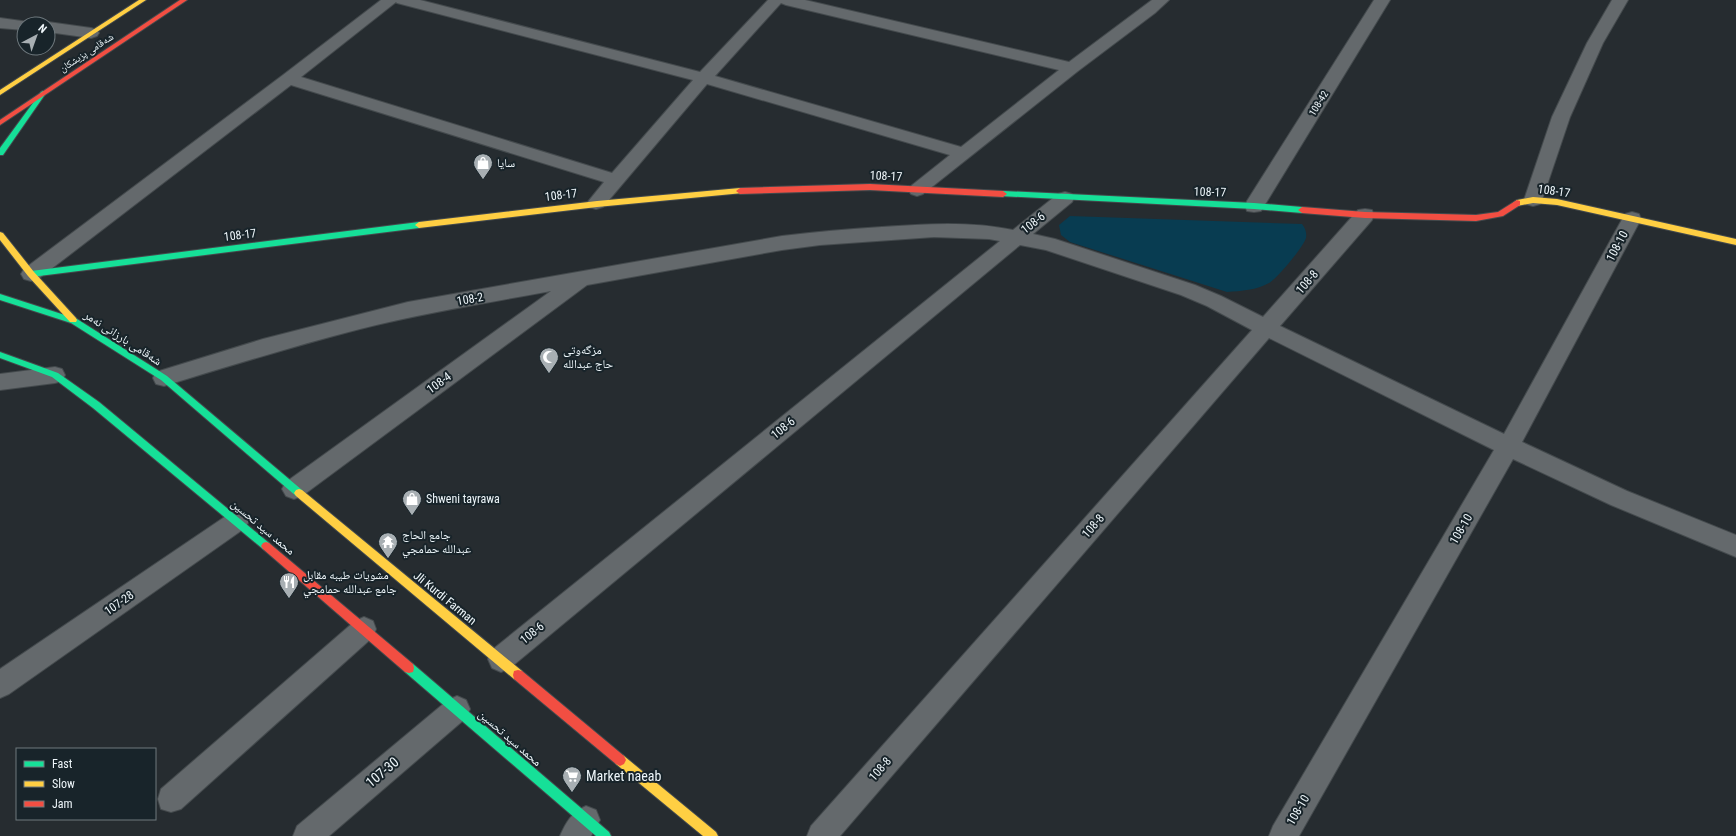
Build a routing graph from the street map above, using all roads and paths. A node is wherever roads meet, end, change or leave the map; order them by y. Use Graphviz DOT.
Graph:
graph roads {
  1 [pos="143,0"];
  2 [pos="184,0"];
  3 [pos="390,0"];
  4 [pos="402,0"];
  5 [pos="776,0"];
  6 [pos="786,0"];
  7 [pos="1161,0"];
  8 [pos="1382,0"];
  9 [pos="1620,0"];
  10 [pos="0,24"];
  11 [pos="16,25"];
  12 [pos="56,28"];
  13 [pos="91,33"];
  14 [pos="1072,68"];
  15 [pos="704,78"];
  16 [pos="289,79"];
  17 [pos="0,93"];
  18 [pos="43,93"];
  19 [pos="0,123"];
  20 [pos="0,153"];
  21 [pos="962,153"];
  22 [pos="616,180"];
  23 [pos="917,190"];
  24 [pos="1065,198"];
  25 [pos="1533,200"];
  26 [pos="596,203"];
  27 [pos="1254,206"];
  28 [pos="1365,215"];
  29 [pos="1632,219"];
  30 [pos="0,235"];
  31 [pos="1016,236"];
  32 [pos="1736,242"];
  33 [pos="31,274"];
  34 [pos="583,278"];
  35 [pos="0,297"];
  36 [pos="74,320"];
  37 [pos="1267,328"];
  38 [pos="1,355"];
  39 [pos="55,375"];
  40 [pos="164,378"];
  41 [pos="0,382"];
  42 [pos="1508,447"];
  43 [pos="294,489"];
  44 [pos="237,521"];
  45 [pos="1736,546"];
  46 [pos="364,629"];
  47 [pos="501,659"];
  48 [pos="0,684"];
  49 [pos="457,708"];
  50 [pos="171,799"];
  51 [pos="588,831"];
  52 [pos="307,836"];
  53 [pos="712,836"];
  54 [pos="821,836"];
  55 [pos="1283,836"];
  1 -- 13 [label="main road, شەقامی پزیشکان"];
  2 -- 18 [label="main road, شەقامی پزیشکان"];
  3 -- 16 [label="street"];
  4 -- 15 [label="street"];
  5 -- 15 [label="street"];
  6 -- 14 [label="street"];
  7 -- 14 [label="street"];
  8 -- 27 [label="street, 108-42"];
  9 -- 25 [label="street"];
  10 -- 11 [label="street"];
  12 -- 13 [label="street"];
  13 -- 17 [label="main road, شەقامی پزیشکان"];
  14 -- 21 [label="street"];
  15 -- 21 [label="street"];
  15 -- 22 [label="street"];
  16 -- 22 [label="street"];
  16 -- 33 [label="street"];
  18 -- 19 [label="main road, شەقامی پزیشکان"];
  18 -- 20 [label="main road"];
  21 -- 23 [label="street"];
  22 -- 26 [label="street"];
  23 -- 24 [label="main road, 108-17"];
  23 -- 26 [label="main road, 108-17"];
  24 -- 27 [label="main road, 108-17"];
  24 -- 31 [label="street, 108-6"];
  25 -- 28 [label="main road, 108-17"];
  25 -- 29 [label="main road, 108-17"];
  26 -- 33 [label="main road, 108-17"];
  27 -- 28 [label="main road, 108-17"];
  28 -- 37 [label="street, 108-8"];
  29 -- 32 [label="main road, 108-17"];
  29 -- 42 [label="street, 108-10"];
  30 -- 33 [label="main road"];
  31 -- 34 [label="street, 108-2"];
  31 -- 37 [label="street, 108-2"];
  31 -- 47 [label="street, 108-6"];
  33 -- 36 [label="main road"];
  34 -- 40 [label="street, 108-2"];
  34 -- 43 [label="street, 108-4"];
  35 -- 36 [label="main road, شەقامی بارزانی نەمر"];
  36 -- 40 [label="main road, شەقامی بارزانی نەمر"];
  37 -- 42 [label="street, 108-2"];
  37 -- 54 [label="street, 108-8"];
  38 -- 39 [label="main road, محمد سید تحسین"];
  39 -- 41 [label="lane"];
  39 -- 44 [label="main road, محمد سید تحسین"];
  40 -- 43 [label="main road, Jli Kurdi Farman"];
  42 -- 45 [label="street, 108-2"];
  42 -- 55 [label="street, 108-10"];
  43 -- 47 [label="main road, Jli Kurdi Farman"];
  44 -- 46 [label="main road, محمد سید تحسین"];
  44 -- 48 [label="street, 107-28"];
  46 -- 49 [label="main road, محمد سید تحسین"];
  46 -- 50 [label="lane"];
  47 -- 53 [label="main road, Jli Kurdi Farman"];
  49 -- 51 [label="main road, محمد سید تحسین"];
  49 -- 52 [label="street, 107-30"];
}
